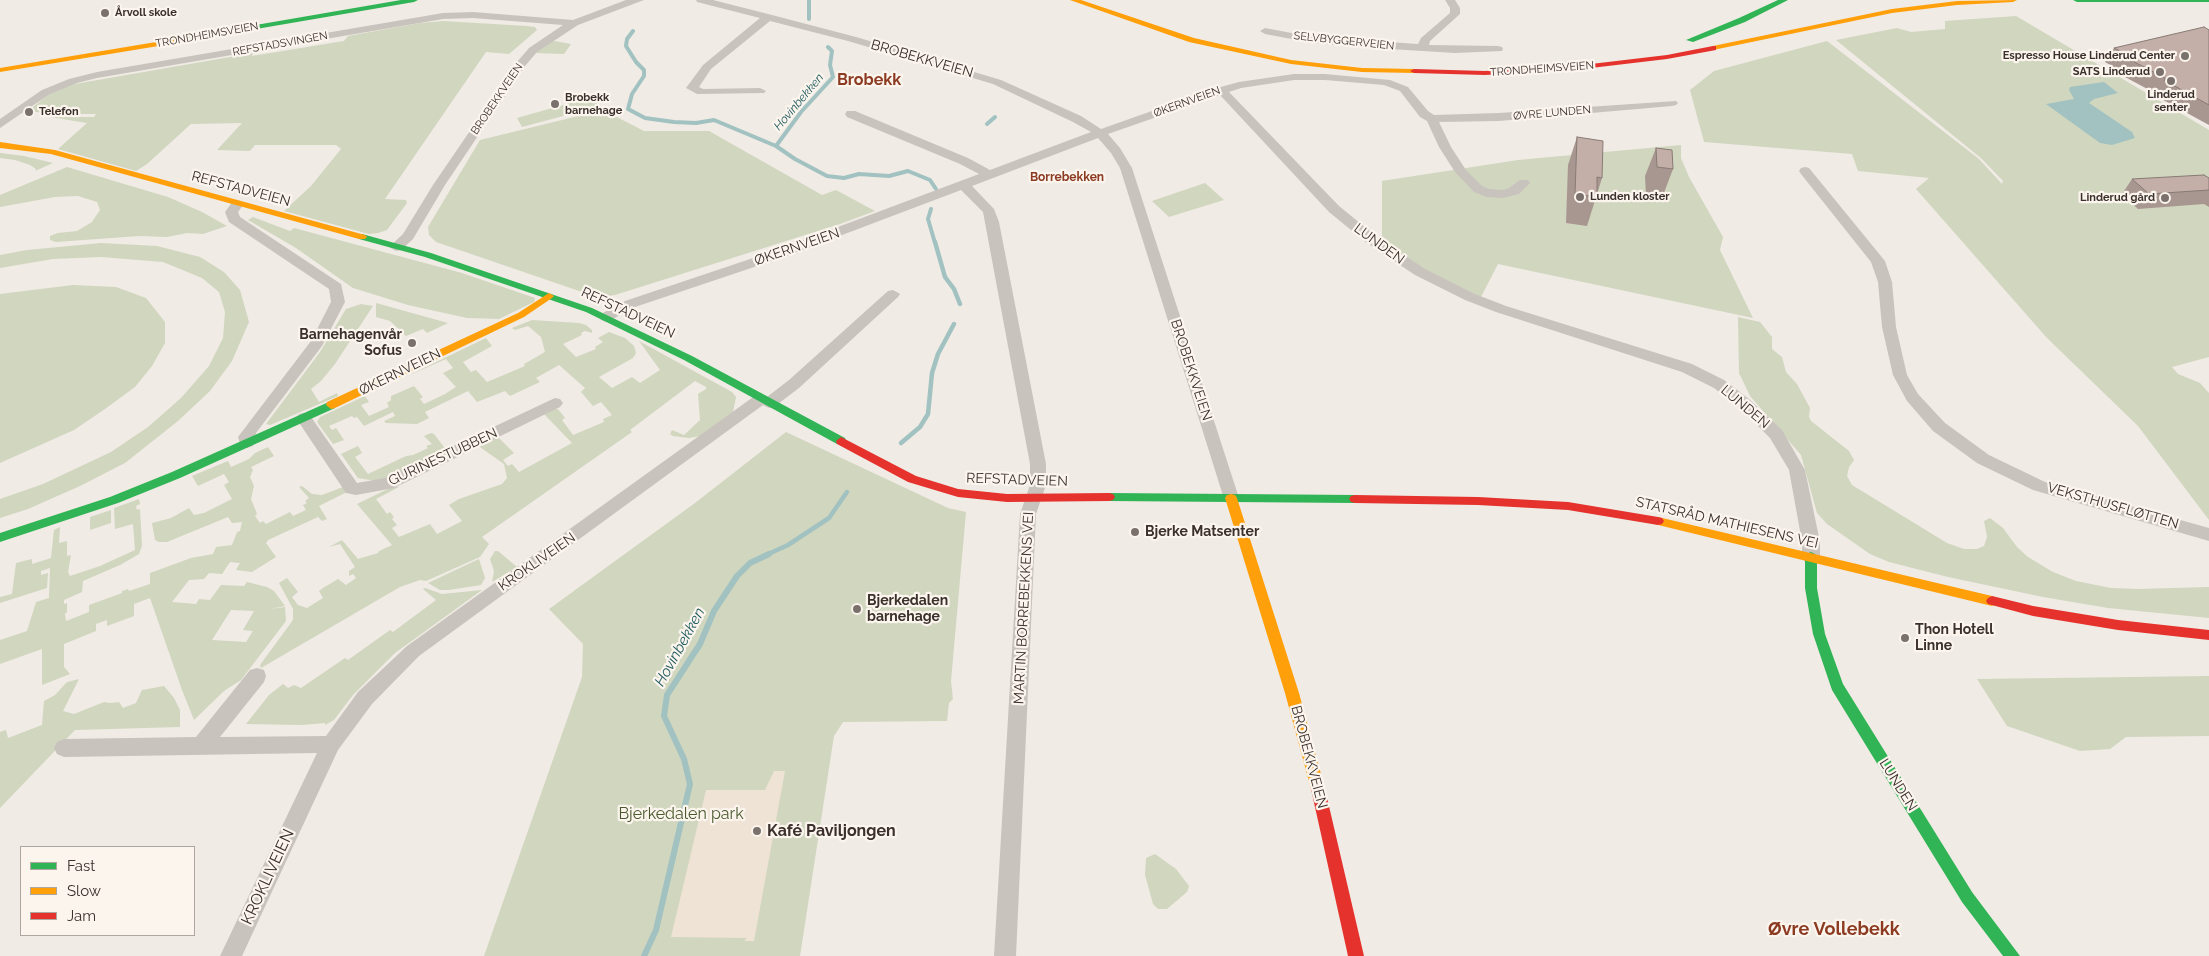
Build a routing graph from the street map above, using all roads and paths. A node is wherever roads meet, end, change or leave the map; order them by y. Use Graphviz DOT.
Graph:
graph roads {
  1 [pos="370,0"];
  2 [pos="414,0"];
  3 [pos="639,0"];
  4 [pos="701,0"];
  5 [pos="1074,0"];
  6 [pos="1105,0"];
  7 [pos="1450,0"];
  8 [pos="1784,0"];
  9 [pos="1897,0"];
  10 [pos="2013,0"];
  11 [pos="2077,0"];
  12 [pos="2209,0"];
  13 [pos="768,17"];
  14 [pos="574,23"];
  15 [pos="1265,31"];
  16 [pos="1684,42"];
  17 [pos="97,46"];
  18 [pos="1423,48"];
  19 [pos="1498,49"];
  20 [pos="108,53"];
  21 [pos="0,58"];
  22 [pos="0,63"];
  23 [pos="0,70"];
  24 [pos="0,74"];
  25 [pos="1220,90"];
  26 [pos="760,91"];
  27 [pos="1672,103"];
  28 [pos="851,114"];
  29 [pos="1432,120"];
  30 [pos="0,124"];
  31 [pos="1100,133"];
  32 [pos="0,145"];
  33 [pos="1805,171"];
  34 [pos="988,174"];
  35 [pos="1524,183"];
  36 [pos="964,185"];
  37 [pos="238,204"];
  38 [pos="396,247"];
  39 [pos="894,294"];
  40 [pos="549,296"];
  41 [pos="606,317"];
  42 [pos="765,401"];
  43 [pos="555,403"];
  44 [pos="304,418"];
  45 [pos="247,442"];
  46 [pos="1033,498"];
  47 [pos="1231,498"];
  48 [pos="2209,535"];
  49 [pos="0,538"];
  50 [pos="1811,557"];
  51 [pos="2209,635"];
  52 [pos="258,676"];
  53 [pos="331,744"];
  54 [pos="201,746"];
  55 [pos="64,748"];
  56 [pos="231,956"];
  57 [pos="1005,956"];
  58 [pos="1356,956"];
  59 [pos="2012,956"];
  1 -- 17 [label="main road, TRONDHEIMSVEIEN"];
  2 -- 20 [label="main road, TRONDHEIMSVEIEN"];
  3 -- 14 [label="street, BROBEKKVEIEN"];
  4 -- 13 [label="street, BROBEKKVEIEN"];
  5 -- 10 [label="main road, TRONDHEIMSVEIEN"];
  6 -- 16 [label="main road, TRONDHEIMSVEIEN"];
  7 -- 18 [label="street"];
  8 -- 16 [label="main road"];
  9 -- 16 [label="main road, TRONDHEIMSVEIEN"];
  11 -- 12 [label="main road"];
  13 -- 26 [label="street"];
  13 -- 31 [label="street, BROBEKKVEIEN"];
  14 -- 30 [label="street, REFSTADSVINGEN"];
  14 -- 38 [label="street, BROBEKKVEIEN"];
  15 -- 18 [label="street, SELVBYGGERVEIEN"];
  17 -- 21 [label="main road"];
  17 -- 22 [label="main road, TRONDHEIMSVEIEN"];
  18 -- 19 [label="street, SELVBYGGERVEIEN"];
  20 -- 23 [label="main road, TRONDHEIMSVEIEN"];
  20 -- 24 [label="main road"];
  25 -- 29 [label="street, ØKERNVEIEN"];
  25 -- 31 [label="street, ØKERNVEIEN"];
  25 -- 50 [label="street, LUNDEN"];
  27 -- 29 [label="street, ØVRE LUNDEN"];
  28 -- 34 [label="street"];
  29 -- 35 [label="street"];
  31 -- 34 [label="street, ØKERNVEIEN"];
  31 -- 47 [label="street, BROBEKKVEIEN"];
  32 -- 37 [label="main road, REFSTADVEIEN"];
  33 -- 48 [label="street, VEKSTHUSFLØTTEN"];
  34 -- 36 [label="street, ØKERNVEIEN"];
  36 -- 41 [label="street, ØKERNVEIEN"];
  36 -- 46 [label="street, MARTIN BORREBEKKENS VEI"];
  37 -- 38 [label="main road, REFSTADVEIEN"];
  37 -- 45 [label="street"];
  38 -- 40 [label="main road, REFSTADVEIEN"];
  39 -- 42 [label="street, KROKLIVEIEN"];
  40 -- 41 [label="main road, REFSTADVEIEN"];
  40 -- 44 [label="main road, ØKERNVEIEN"];
  41 -- 42 [label="main road, REFSTADVEIEN"];
  42 -- 46 [label="main road, REFSTADVEIEN"];
  42 -- 53 [label="street, KROKLIVEIEN"];
  43 -- 44 [label="street, GURINESTUBBEN"];
  44 -- 45 [label="main road, ØKERNVEIEN"];
  45 -- 49 [label="main road, ØKERNVEIEN"];
  46 -- 47 [label="main road, REFSTADVEIEN"];
  46 -- 57 [label="street, MARTIN BORREBEKKENS VEI"];
  47 -- 50 [label="main road, STATSRÅD MATHIESENS VEI"];
  47 -- 58 [label="main road, BROBEKKVEIEN"];
  50 -- 51 [label="main road, STATSRÅD MATHIESENS VEI"];
  50 -- 59 [label="main road, LUNDEN"];
  52 -- 54 [label="street"];
  53 -- 54 [label="street"];
  53 -- 56 [label="street, KROKLIVEIEN"];
  54 -- 55 [label="street"];
}
